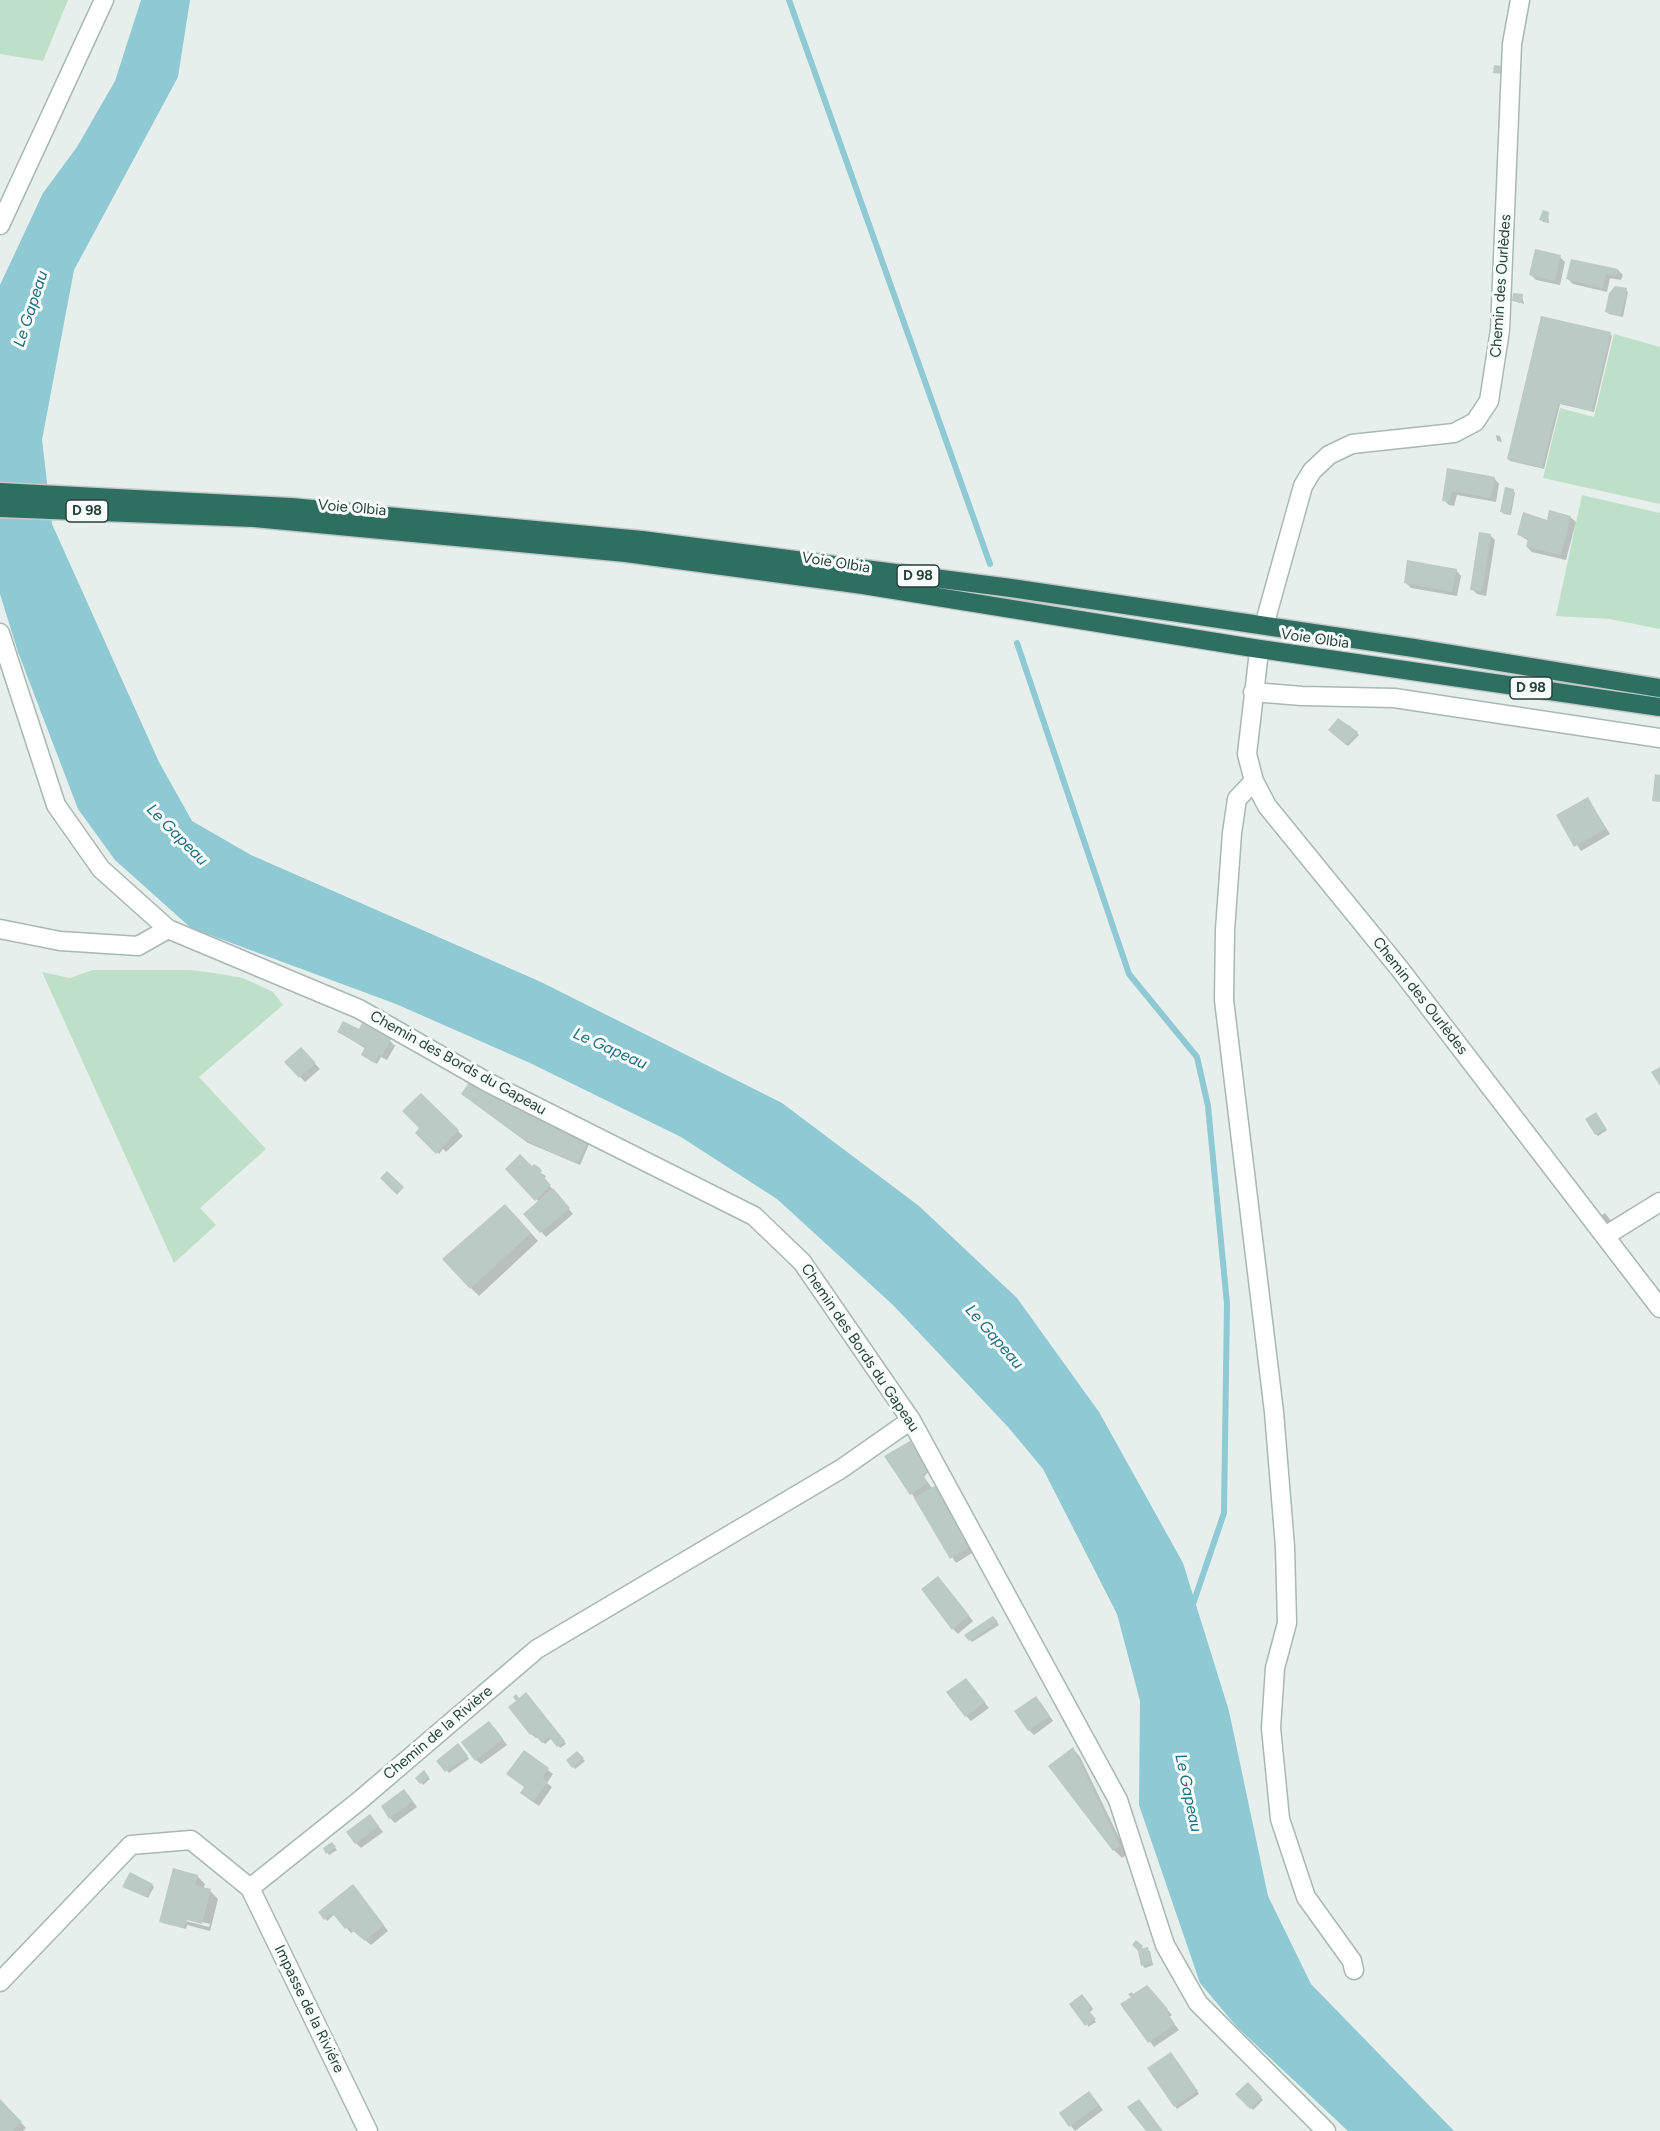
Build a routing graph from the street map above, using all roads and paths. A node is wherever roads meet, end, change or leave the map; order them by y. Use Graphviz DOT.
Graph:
graph roads {
  1 [pos="104,0"];
  2 [pos="1520,0"];
  3 [pos="0,225"];
  4 [pos="0,492"];
  5 [pos="172,507"];
  6 [pos="0,508"];
  7 [pos="1267,615"];
  8 [pos="0,633"];
  9 [pos="1258,660"];
  10 [pos="1660,688"];
  11 [pos="1253,692"];
  12 [pos="1660,707"];
  13 [pos="1660,738"];
  14 [pos="1254,781"];
  15 [pos="0,929"];
  16 [pos="168,929"];
  17 [pos="1660,1202"];
  18 [pos="1605,1236"];
  19 [pos="1660,1308"];
  20 [pos="911,1420"];
  21 [pos="250,1888"];
  22 [pos="1354,1970"];
  23 [pos="0,1982"];
  24 [pos="368,2131"];
  25 [pos="1326,2131"];
  1 -- 3 [label="street"];
  2 -- 7 [label="street, Chemin des Ourlèdes"];
  4 -- 5 [label="highway, Voie Olbia / D 98"];
  5 -- 6 [label="highway, Voie Olbia / D 98"];
  5 -- 10 [label="highway, Voie Olbia / D 98"];
  5 -- 12 [label="highway, Voie Olbia / D 98"];
  8 -- 16 [label="street, Chemin des Bords du Gapeau"];
  9 -- 11 [label="street, Chemin des Ourlèdes"];
  11 -- 13 [label="street"];
  11 -- 14 [label="street, Chemin des Ourlèdes"];
  14 -- 18 [label="street, Chemin des Ourlèdes"];
  14 -- 22 [label="street"];
  15 -- 16 [label="street"];
  16 -- 20 [label="street, Chemin des Bords du Gapeau"];
  17 -- 18 [label="street"];
  18 -- 19 [label="street, Chemin des Ourlèdes"];
  20 -- 21 [label="street, Chemin de la Rivière"];
  20 -- 25 [label="street, Chemin des Bords du Gapeau"];
  21 -- 23 [label="street"];
  21 -- 24 [label="street, Impasse de la Riviére"];
}
